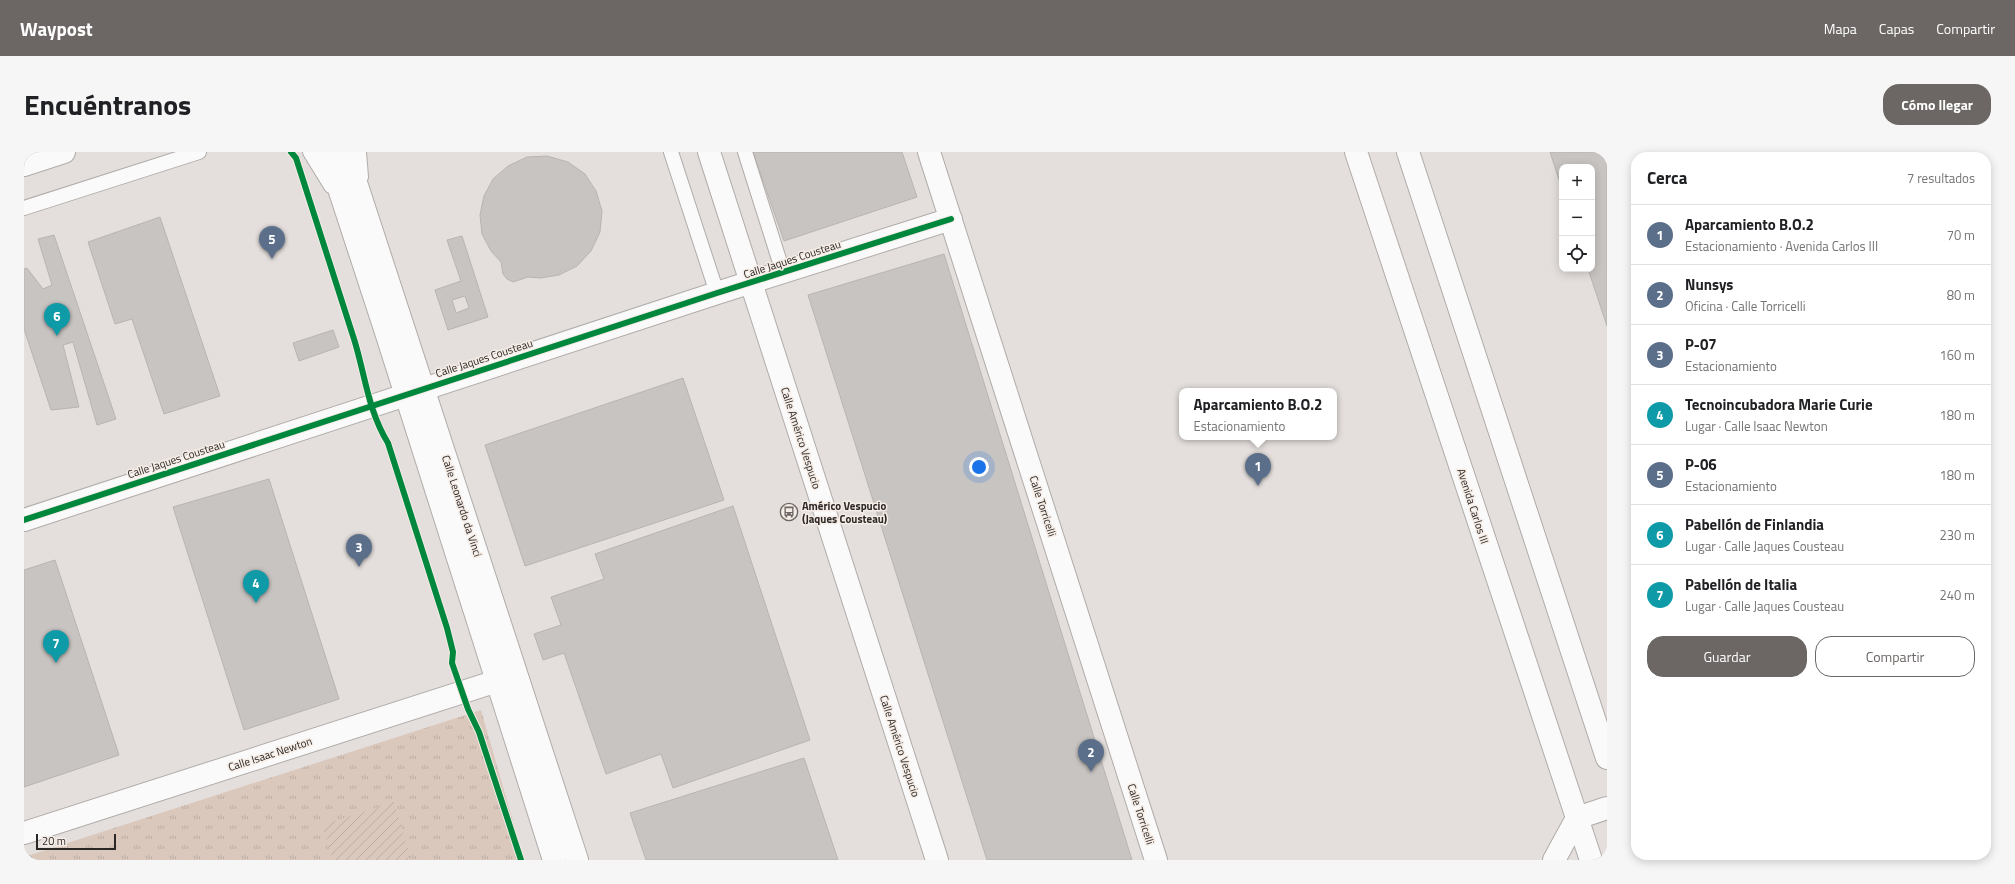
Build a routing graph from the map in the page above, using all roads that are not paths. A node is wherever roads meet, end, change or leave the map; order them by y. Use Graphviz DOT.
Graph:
graph roads {
  1 [pos="64,152"];
  2 [pos="310,152"];
  3 [pos="327,152"];
  4 [pos="346,152"];
  5 [pos="359,152"];
  6 [pos="671,152"];
  7 [pos="709,152"];
  8 [pos="745,152"];
  9 [pos="928,152"];
  10 [pos="1356,152"];
  11 [pos="1408,152"];
  12 [pos="194,153"];
  13 [pos="24,165"];
  14 [pos="24,208"];
  15 [pos="355,208"];
  16 [pos="951,219"];
  17 [pos="783,272"];
  18 [pos="751,282"];
  19 [pos="717,292"];
  20 [pos="415,391"];
  21 [pos="24,520"];
  22 [pos="507,678"];
  23 [pos="1607,758"];
  24 [pos="1607,808"];
  25 [pos="1577,818"];
  26 [pos="24,833"];
  27 [pos="554,860"];
  28 [pos="577,860"];
  29 [pos="937,860"];
  30 [pos="1156,860"];
  31 [pos="1554,860"];
  32 [pos="1591,860"];
  1 -- 13 [label="street"];
  2 -- 15 [label="lane"];
  3 -- 15 [label="street, Calle Leonardo da Vinci"];
  4 -- 15 [label="street, Calle Leonardo da Vinci"];
  5 -- 15 [label="lane"];
  6 -- 19 [label="lane"];
  7 -- 18 [label="street, Calle Américo Vespucio"];
  8 -- 17 [label="lane"];
  9 -- 16 [label="street, Calle Torricelli"];
  10 -- 25 [label="street, Avenida Carlos III"];
  11 -- 23 [label="street"];
  12 -- 14 [label="lane"];
  15 -- 20 [label="street, Calle Leonardo da Vinci"];
  16 -- 17 [label="street, Calle Jaques Cousteau"];
  16 -- 30 [label="street, Calle Torricelli"];
  17 -- 18 [label="street, Calle Jaques Cousteau"];
  18 -- 19 [label="street, Calle Jaques Cousteau"];
  18 -- 29 [label="street, Calle Américo Vespucio"];
  19 -- 20 [label="street, Calle Jaques Cousteau"];
  20 -- 21 [label="street, Calle Jaques Cousteau"];
  20 -- 22 [label="street, Calle Leonardo da Vinci"];
  22 -- 26 [label="street, Calle Isaac Newton"];
  22 -- 27 [label="street, Calle Leonardo da Vinci"];
  22 -- 28 [label="street, Calle Leonardo da Vinci"];
  24 -- 25 [label="street"];
  25 -- 31 [label="street"];
  25 -- 32 [label="street, Avenida Carlos III"];
}
